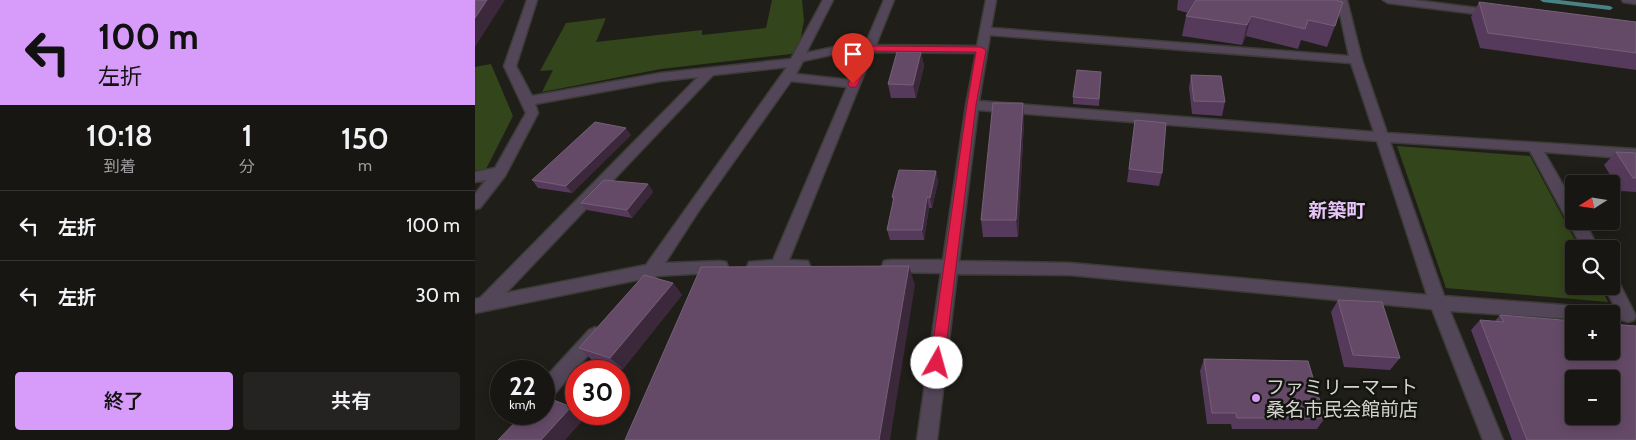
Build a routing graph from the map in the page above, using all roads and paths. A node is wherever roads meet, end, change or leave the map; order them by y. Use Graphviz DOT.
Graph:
graph roads {
  1 [pos="532,0"];
  2 [pos="828,0"];
  3 [pos="889,0"];
  4 [pos="991,0"];
  5 [pos="1341,0"];
  6 [pos="1388,0"];
  7 [pos="1627,0"];
  8 [pos="1636,1"];
  9 [pos="1509,15"];
  10 [pos="985,31"];
  11 [pos="870,46"];
  12 [pos="981,50"];
  13 [pos="798,60"];
  14 [pos="1356,60"];
  15 [pos="709,72"];
  16 [pos="788,78"];
  17 [pos="853,84"];
  18 [pos="528,100"];
  19 [pos="971,105"];
  20 [pos="1383,138"];
  21 [pos="1535,148"];
  22 [pos="1636,154"];
  23 [pos="500,172"];
  24 [pos="475,177"];
  25 [pos="1565,202"];
  26 [pos="475,204"];
  27 [pos="779,266"];
  28 [pos="817,266"];
  29 [pos="874,266"];
  30 [pos="950,266"];
  31 [pos="653,270"];
  32 [pos="640,285"];
  33 [pos="1618,295"];
  34 [pos="1438,303"];
  35 [pos="480,305"];
  36 [pos="1565,311"];
  37 [pos="1632,315"];
  38 [pos="601,327"];
  39 [pos="555,379"];
  40 [pos="927,440"];
  41 [pos="1493,440"];
  1 -- 18 [label="street"];
  2 -- 13 [label="street"];
  3 -- 11 [label="street"];
  4 -- 10 [label="street"];
  5 -- 14 [label="street"];
  6 -- 9 [label="street"];
  7 -- 8 [label="street"];
  10 -- 12 [label="street"];
  10 -- 14 [label="street"];
  11 -- 12 [label="street"];
  11 -- 13 [label="street"];
  11 -- 17 [label="street"];
  12 -- 19 [label="street"];
  13 -- 15 [label="street"];
  13 -- 16 [label="street"];
  14 -- 20 [label="street"];
  15 -- 18 [label="street"];
  15 -- 35 [label="street"];
  16 -- 17 [label="street"];
  16 -- 31 [label="street"];
  17 -- 27 [label="street"];
  18 -- 23 [label="street"];
  19 -- 20 [label="street"];
  19 -- 30 [label="street"];
  20 -- 21 [label="street"];
  20 -- 34 [label="street"];
  21 -- 22 [label="street"];
  21 -- 25 [label="street"];
  23 -- 24 [label="street"];
  23 -- 26 [label="street"];
  27 -- 28 [label="street"];
  27 -- 31 [label="street"];
  29 -- 30 [label="street"];
  30 -- 34 [label="street"];
  30 -- 40 [label="street"];
  31 -- 32 [label="street"];
  31 -- 35 [label="street"];
  33 -- 37 [label="street"];
  34 -- 36 [label="street"];
  34 -- 41 [label="street"];
  38 -- 39 [label="street"];
}
